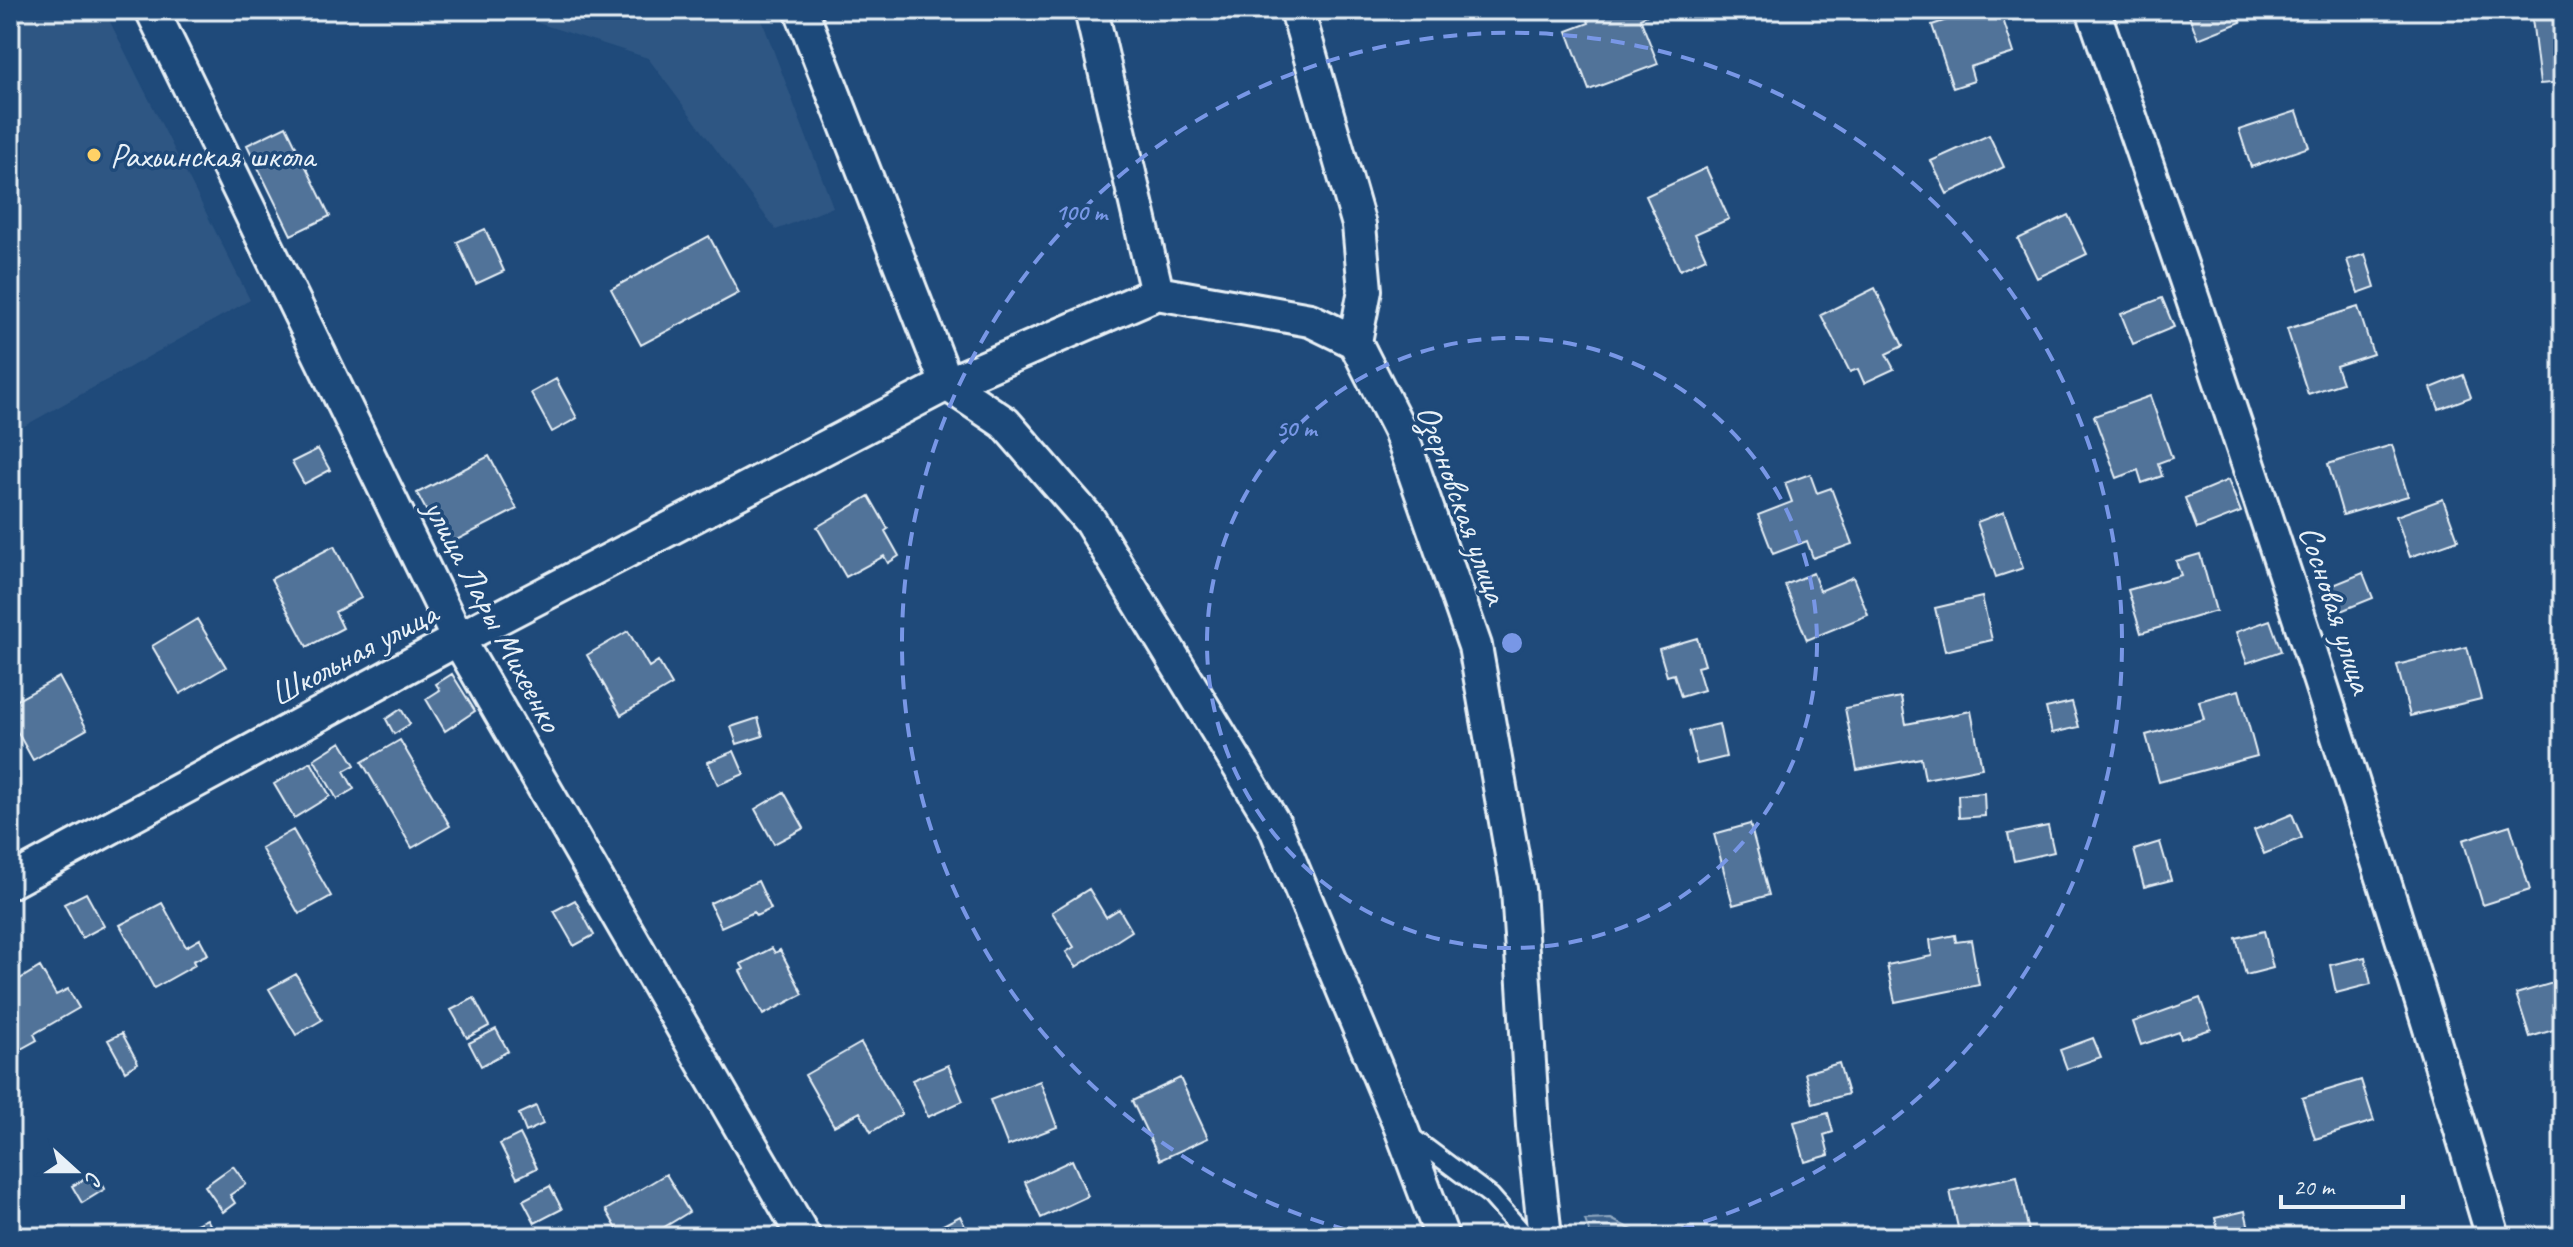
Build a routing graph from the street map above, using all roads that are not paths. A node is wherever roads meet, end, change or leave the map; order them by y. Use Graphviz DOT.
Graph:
graph roads {
  1 [pos="152,10"];
  2 [pos="801,10"];
  3 [pos="1091,10"];
  4 [pos="1297,10"];
  5 [pos="2093,10"];
  6 [pos="1157,293"];
  7 [pos="1355,342"];
  8 [pos="947,384"];
  9 [pos="458,639"];
  10 [pos="10,882"];
  11 [pos="1401,1128"];
  12 [pos="794,1233"];
  13 [pos="1442,1237"];
  14 [pos="1527,1237"];
  15 [pos="1545,1237"];
  16 [pos="2493,1237"];
  1 -- 9 [label="street, улица Лары Михеенко"];
  2 -- 8 [label="street"];
  3 -- 6 [label="street"];
  4 -- 7 [label="street"];
  5 -- 16 [label="street, Сосновая улица"];
  6 -- 7 [label="street"];
  6 -- 8 [label="street, Школьная улица"];
  7 -- 15 [label="street, Озерновская улица"];
  8 -- 9 [label="street, Школьная улица"];
  8 -- 11 [label="street"];
  9 -- 10 [label="street, Школьная улица"];
  9 -- 12 [label="street, улица Лары Михеенко"];
  11 -- 13 [label="street"];
  11 -- 14 [label="lane"];
}
